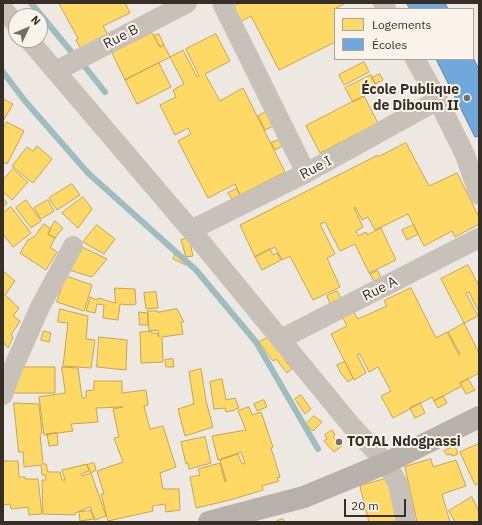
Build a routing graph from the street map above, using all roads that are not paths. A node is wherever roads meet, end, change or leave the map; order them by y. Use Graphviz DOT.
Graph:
graph roads {
  1 [pos="187,3"];
  2 [pos="222,3"];
  3 [pos="37,48"];
  4 [pos="416,60"];
  5 [pos="56,71"];
  6 [pos="438,100"];
  7 [pos="306,174"];
  8 [pos="479,195"];
  9 [pos="191,230"];
  10 [pos="479,238"];
  11 [pos="74,246"];
  12 [pos="281,339"];
  13 [pos="3,395"];
  14 [pos="479,417"];
  15 [pos="386,462"];
  16 [pos="211,522"];
  17 [pos="406,522"];
  1 -- 5 [label="street, Rue B"];
  2 -- 7 [label="street"];
  3 -- 5 [label="street"];
  4 -- 6 [label="street"];
  5 -- 9 [label="street"];
  6 -- 7 [label="street, Rue I"];
  6 -- 8 [label="street"];
  7 -- 9 [label="street, Rue I"];
  9 -- 12 [label="street"];
  10 -- 12 [label="street, Rue A"];
  11 -- 13 [label="street"];
  12 -- 15 [label="street"];
  14 -- 15 [label="main road"];
  15 -- 16 [label="main road"];
  15 -- 17 [label="street"];
}
